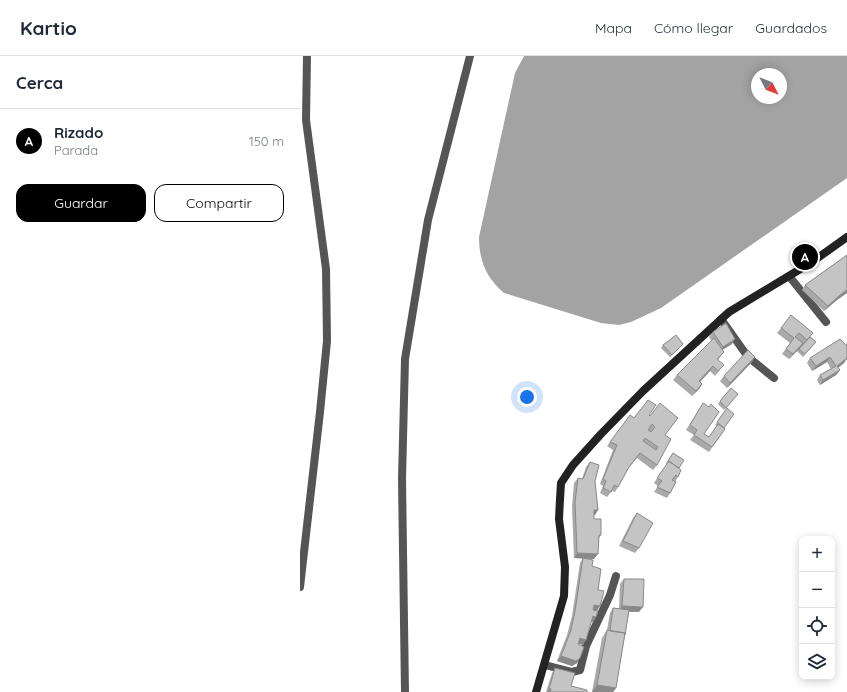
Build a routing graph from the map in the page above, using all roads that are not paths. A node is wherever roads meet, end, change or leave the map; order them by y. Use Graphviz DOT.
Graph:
graph roads {
  1 [pos="307,56"];
  2 [pos="470,56"];
  3 [pos="847,237"];
  4 [pos="789,276"];
  5 [pos="721,319"];
  6 [pos="826,322"];
  7 [pos="774,378"];
  8 [pos="616,576"];
  9 [pos="300,587"];
  10 [pos="545,665"];
  11 [pos="405,692"];
  12 [pos="536,692"];
  1 -- 9 [label="street"];
  2 -- 11 [label="street"];
  3 -- 4 [label="main road"];
  4 -- 5 [label="main road"];
  4 -- 6 [label="street"];
  5 -- 7 [label="street"];
  5 -- 10 [label="main road"];
  8 -- 10 [label="street"];
  10 -- 12 [label="main road"];
}
